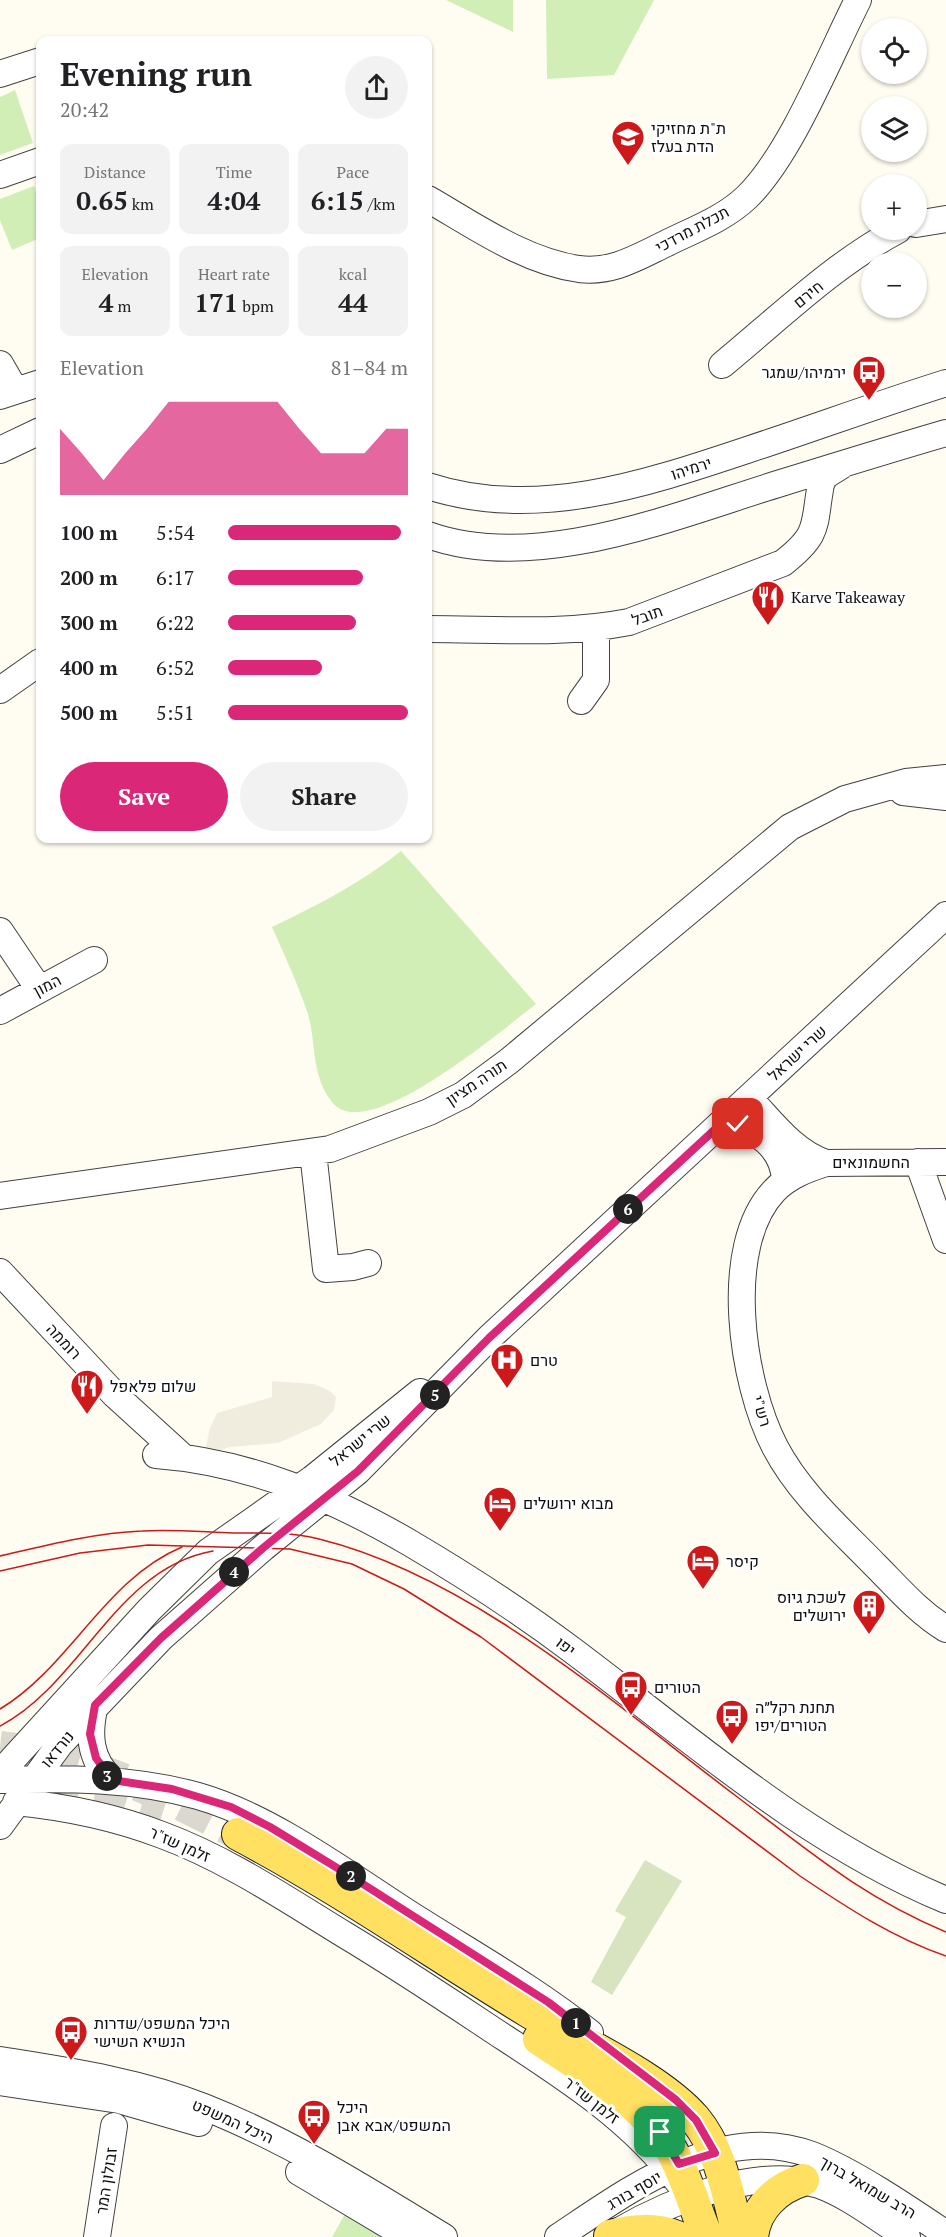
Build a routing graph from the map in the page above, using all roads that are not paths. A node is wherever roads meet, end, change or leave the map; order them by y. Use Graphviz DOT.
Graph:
graph roads {
  1 [pos="858,0"];
  2 [pos="36,62"];
  3 [pos="0,74"];
  4 [pos="36,162"];
  5 [pos="0,175"];
  6 [pos="432,201"];
  7 [pos="946,219"];
  8 [pos="927,222"];
  9 [pos="879,240"];
  10 [pos="0,363"];
  11 [pos="722,364"];
  12 [pos="36,383"];
  13 [pos="946,383"];
  14 [pos="7,393"];
  15 [pos="36,433"];
  16 [pos="946,433"];
  17 [pos="0,450"];
  18 [pos="841,466"];
  19 [pos="783,482"];
  20 [pos="432,487"];
  21 [pos="818,502"];
  22 [pos="432,537"];
  23 [pos="596,628"];
  24 [pos="432,629"];
  25 [pos="36,665"];
  26 [pos="0,690"];
  27 [pos="582,702"];
  28 [pos="946,778"];
  29 [pos="873,791"];
  30 [pos="946,797"];
  31 [pos="946,915"];
  32 [pos="0,931"];
  33 [pos="94,960"];
  34 [pos="39,989"];
  35 [pos="0,1011"];
  36 [pos="749,1098"];
  37 [pos="724,1121"];
  38 [pos="313,1152"];
  39 [pos="918,1162"];
  40 [pos="946,1162"];
  41 [pos="826,1163"];
  42 [pos="785,1180"];
  43 [pos="0,1196"];
  44 [pos="946,1240"];
  45 [pos="368,1263"];
  46 [pos="0,1272"];
  47 [pos="489,1338"];
  48 [pos="156,1455"];
  49 [pos="183,1457"];
  50 [pos="358,1471"];
  51 [pos="307,1497"];
  52 [pos="377,1524"];
  53 [pos="946,1629"];
  54 [pos="95,1705"];
  55 [pos="0,1773"];
  56 [pos="33,1779"];
  57 [pos="0,1780"];
  58 [pos="112,1780"];
  59 [pos="16,1802"];
  60 [pos="0,1826"];
  61 [pos="946,1900"];
  62 [pos="0,2060"];
  63 [pos="0,2082"];
  64 [pos="651,2083"];
  65 [pos="114,2126"];
  66 [pos="715,2153"];
  67 [pos="674,2167"];
  68 [pos="803,2180"];
  69 [pos="726,2188"];
  70 [pos="690,2198"];
  71 [pos="946,2234"];
  72 [pos="609,2236"];
  73 [pos="97,2237"];
  74 [pos="408,2237"];
  75 [pos="444,2237"];
  76 [pos="558,2237"];
  77 [pos="677,2237"];
  78 [pos="706,2237"];
  79 [pos="739,2237"];
  80 [pos="752,2237"];
  81 [pos="907,2237"];
  1 -- 6 [label="street, תכלת מרדכי"];
  2 -- 3 [label="street"];
  4 -- 5 [label="street"];
  7 -- 8 [label="street"];
  9 -- 11 [label="street, חירם"];
  10 -- 14 [label="street"];
  12 -- 14 [label="street"];
  13 -- 20 [label="street, ירמיהו"];
  15 -- 17 [label="street"];
  16 -- 18 [label="street"];
  18 -- 19 [label="street"];
  18 -- 21 [label="street, תובל"];
  19 -- 21 [label="street"];
  19 -- 22 [label="street"];
  21 -- 23 [label="street, תובל"];
  23 -- 24 [label="street, תובל"];
  23 -- 27 [label="street"];
  25 -- 26 [label="street"];
  28 -- 29 [label="street, תורה מציון"];
  29 -- 30 [label="street, תורה מציון"];
  29 -- 38 [label="street, תורה מציון"];
  31 -- 36 [label="street, שרי ישראל"];
  32 -- 34 [label="street"];
  33 -- 34 [label="street, המון"];
  34 -- 35 [label="street, המון"];
  36 -- 37 [label="street, שרי ישראל"];
  36 -- 41 [label="street, החשמונאים"];
  37 -- 42 [label="street"];
  37 -- 47 [label="street, שרי ישראל"];
  38 -- 43 [label="street, תורה מציון"];
  38 -- 45 [label="street"];
  39 -- 40 [label="street, החשמונאים"];
  39 -- 41 [label="street, החשמונאים"];
  39 -- 44 [label="street"];
  41 -- 42 [label="street, רש\"י"];
  42 -- 53 [label="street, רש\"י"];
  46 -- 49 [label="street, רוממה"];
  47 -- 50 [label="street, שרי ישראל"];
  47 -- 51 [label="street, שרי ישראל"];
  48 -- 49 [label="street, יפו"];
  49 -- 51 [label="street, יפו"];
  50 -- 51 [label="street, שרי ישראל"];
  50 -- 52 [label="street"];
  51 -- 52 [label="street, יפו"];
  51 -- 54 [label="street, נורדאו"];
  51 -- 55 [label="street, נורדאו"];
  52 -- 61 [label="street, יפו"];
  54 -- 56 [label="street, נורדאו"];
  54 -- 58 [label="street"];
  56 -- 57 [label="street, זלמן שז\"ר"];
  56 -- 58 [label="street, זלמן שז\"ר"];
  56 -- 59 [label="street, נורדאו"];
  58 -- 64 [label="street, זלמן שז\"ר"];
  59 -- 60 [label="street, נורדאו"];
  59 -- 67 [label="street, זלמן שז\"ר"];
  62 -- 75 [label="street, היכל המשפט"];
  63 -- 74 [label="street, היכל המשפט"];
  64 -- 66 [label="main road, זלמן שז\"ר"];
  64 -- 67 [label="main road, זלמן שז\"ר"];
  65 -- 73 [label="street, זבולון המר"];
  66 -- 67 [label="street, יוסף בורג"];
  66 -- 69 [label="main road, זלמן שז\"ר"];
  66 -- 71 [label="street, הרב שמואל ברוך"];
  67 -- 70 [label="main road, זלמן שז\"ר"];
  67 -- 76 [label="street, יוסף בורג"];
  68 -- 69 [label="street, הרב שמואל ברוך"];
  68 -- 80 [label="main road"];
  68 -- 81 [label="street, הרב שמואל ברוך"];
  69 -- 70 [label="street, הרב שמואל ברוך"];
  69 -- 79 [label="main road, זלמן שז\"ר"];
  70 -- 72 [label="street, יוסף בורג"];
  70 -- 78 [label="main road, זלמן שז\"ר"];
  72 -- 77 [label="main road"];
}
